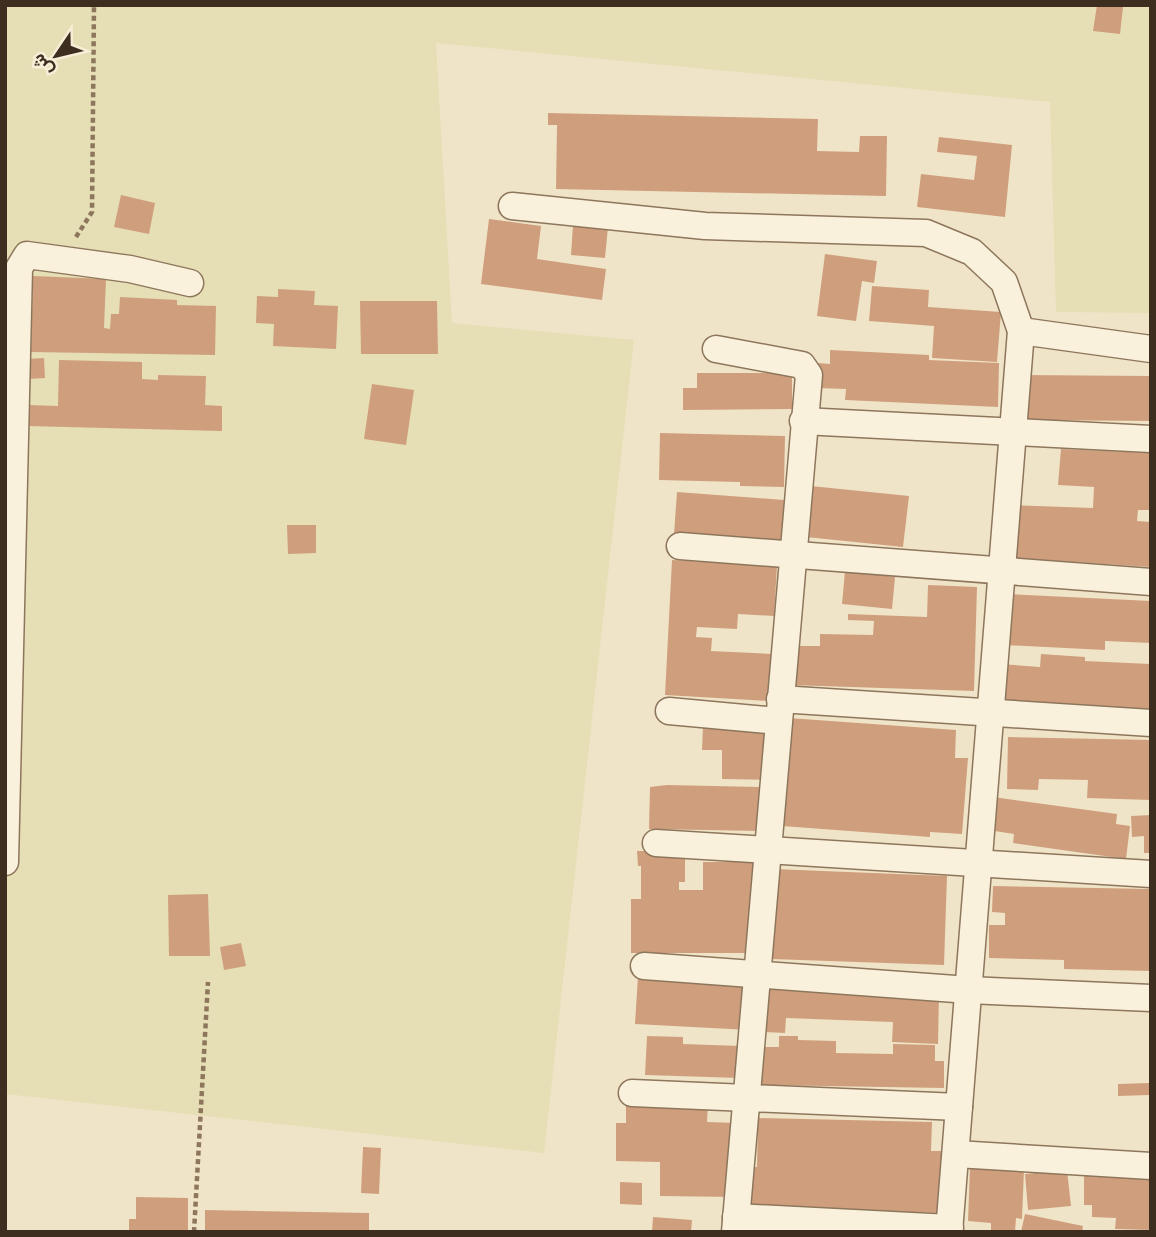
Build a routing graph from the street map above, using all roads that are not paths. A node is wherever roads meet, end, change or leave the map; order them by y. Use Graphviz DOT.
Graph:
graph roads {
  1 [pos="512,206"];
  2 [pos="190,283"];
  3 [pos="1021,331"];
  4 [pos="716,349"];
  5 [pos="1151,349"];
  6 [pos="803,421"];
  7 [pos="1013,430"];
  8 [pos="1151,439"];
  9 [pos="680,546"];
  10 [pos="792,552"];
  11 [pos="1002,571"];
  12 [pos="1151,582"];
  13 [pos="778,710"];
  14 [pos="669,711"];
  15 [pos="991,713"];
  16 [pos="1151,723"];
  17 [pos="656,844"];
  18 [pos="766,850"];
  19 [pos="5,862"];
  20 [pos="979,864"];
  21 [pos="1151,874"];
  22 [pos="644,966"];
  23 [pos="756,974"];
  24 [pos="969,990"];
  25 [pos="1151,998"];
  26 [pos="632,1093"];
  27 [pos="746,1098"];
  28 [pos="959,1107"];
  29 [pos="956,1153"];
  30 [pos="1151,1166"];
  31 [pos="736,1225"];
  32 [pos="950,1230"];
  1 -- 3 [label="street"];
  2 -- 19 [label="street"];
  3 -- 5 [label="street"];
  3 -- 7 [label="street"];
  4 -- 6 [label="street"];
  6 -- 7 [label="street"];
  6 -- 10 [label="street"];
  7 -- 8 [label="street"];
  7 -- 11 [label="street"];
  9 -- 10 [label="street"];
  10 -- 11 [label="street"];
  10 -- 13 [label="street"];
  11 -- 12 [label="street"];
  11 -- 15 [label="street"];
  13 -- 14 [label="street"];
  13 -- 15 [label="street"];
  13 -- 18 [label="street"];
  15 -- 16 [label="street"];
  15 -- 20 [label="street"];
  17 -- 18 [label="street"];
  18 -- 20 [label="street"];
  18 -- 23 [label="street"];
  20 -- 21 [label="street"];
  20 -- 24 [label="street"];
  22 -- 23 [label="street"];
  23 -- 24 [label="street"];
  23 -- 27 [label="street"];
  24 -- 25 [label="street"];
  24 -- 28 [label="street"];
  26 -- 27 [label="street"];
  27 -- 28 [label="street"];
  27 -- 31 [label="street"];
  28 -- 29 [label="street"];
  29 -- 30 [label="street"];
  29 -- 32 [label="street"];
  31 -- 32 [label="street"];
}
